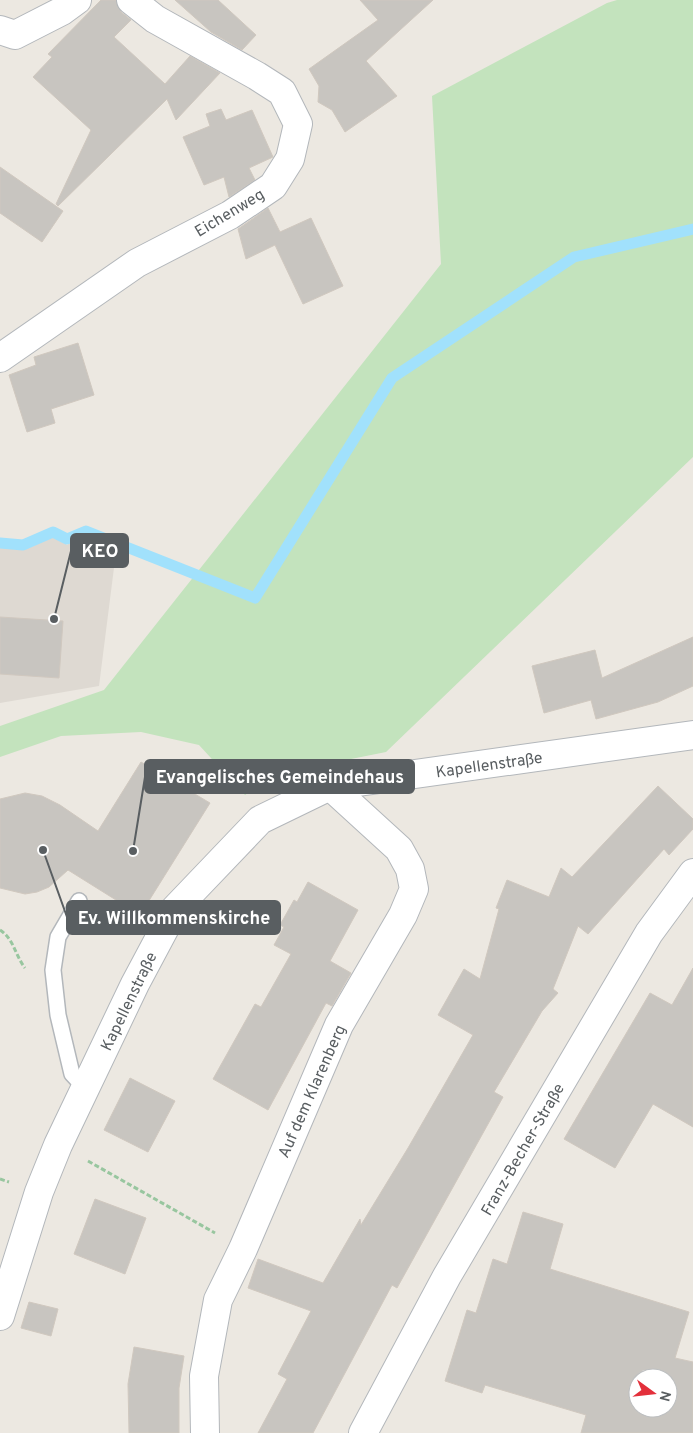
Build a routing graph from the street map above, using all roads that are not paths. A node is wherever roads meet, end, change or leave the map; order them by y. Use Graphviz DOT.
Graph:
graph roads {
  1 [pos="76,0"];
  2 [pos="131,0"];
  3 [pos="0,30"];
  4 [pos="0,358"];
  5 [pos="693,736"];
  6 [pos="330,786"];
  7 [pos="693,873"];
  8 [pos="79,901"];
  9 [pos="85,1088"];
  10 [pos="0,1316"];
  11 [pos="205,1433"];
  12 [pos="364,1433"];
  1 -- 3 [label="street"];
  2 -- 4 [label="street, Eichenweg"];
  5 -- 6 [label="street, Kapellenstraße"];
  6 -- 9 [label="street, Kapellenstraße"];
  6 -- 11 [label="street, Auf dem Klarenberg"];
  7 -- 12 [label="street, Franz-Becher-Straße"];
  8 -- 9 [label="lane"];
  9 -- 10 [label="street, Kapellenstraße"];
}
